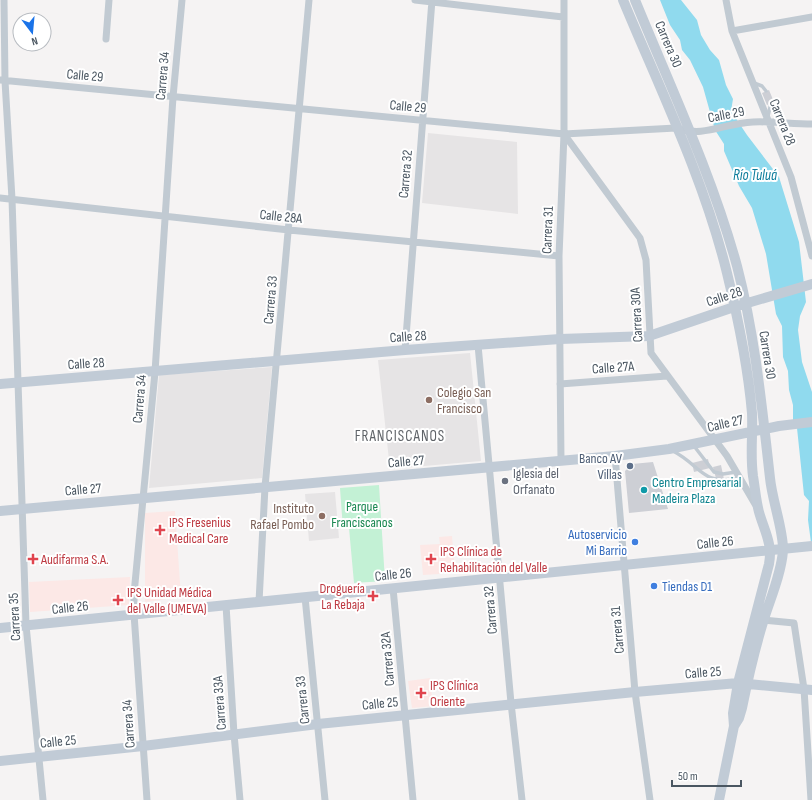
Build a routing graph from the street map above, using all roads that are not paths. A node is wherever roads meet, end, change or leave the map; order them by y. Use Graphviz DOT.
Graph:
graph roads {
  1 [pos="4,0"];
  2 [pos="109,0"];
  3 [pos="182,0"];
  4 [pos="309,0"];
  5 [pos="416,0"];
  6 [pos="564,0"];
  7 [pos="623,0"];
  8 [pos="636,0"];
  9 [pos="726,0"];
  10 [pos="432,1"];
  11 [pos="563,17"];
  12 [pos="812,17"];
  13 [pos="732,31"];
  14 [pos="106,39"];
  15 [pos="3,80"];
  16 [pos="753,82"];
  17 [pos="766,91"];
  18 [pos="173,97"];
  19 [pos="771,103"];
  20 [pos="298,109"];
  21 [pos="768,120"];
  22 [pos="422,121"];
  23 [pos="812,124"];
  24 [pos="676,128"];
  25 [pos="690,133"];
  26 [pos="564,134"];
  27 [pos="0,198"];
  28 [pos="12,199"];
  29 [pos="166,217"];
  30 [pos="289,230"];
  31 [pos="412,242"];
  32 [pos="559,256"];
  33 [pos="812,256"];
  34 [pos="811,284"];
  35 [pos="746,304"];
  36 [pos="734,307"];
  37 [pos="649,336"];
  38 [pos="560,339"];
  39 [pos="478,345"];
  40 [pos="405,350"];
  41 [pos="278,361"];
  42 [pos="155,372"];
  43 [pos="667,376"];
  44 [pos="18,382"];
  45 [pos="0,384"];
  46 [pos="560,384"];
  47 [pos="812,422"];
  48 [pos="764,428"];
  49 [pos="752,431"];
  50 [pos="714,440"];
  51 [pos="693,444"];
  52 [pos="669,449"];
  53 [pos="615,456"];
  54 [pos="561,461"];
  55 [pos="490,468"];
  56 [pos="739,475"];
  57 [pos="265,487"];
  58 [pos="143,498"];
  59 [pos="22,509"];
  60 [pos="0,511"];
  61 [pos="759,511"];
  62 [pos="812,546"];
  63 [pos="770,550"];
  64 [pos="783,550"];
  65 [pos="624,565"];
  66 [pos="500,577"];
  67 [pos="393,588"];
  68 [pos="305,597"];
  69 [pos="259,602"];
  70 [pos="226,605"];
  71 [pos="134,614"];
  72 [pos="763,620"];
  73 [pos="26,625"];
  74 [pos="0,628"];
  75 [pos="742,684"];
  76 [pos="808,689"];
  77 [pos="635,692"];
  78 [pos="511,703"];
  79 [pos="405,715"];
  80 [pos="318,724"];
  81 [pos="234,734"];
  82 [pos="143,746"];
  83 [pos="39,757"];
  84 [pos="0,760"];
  85 [pos="43,800"];
  86 [pos="148,800"];
  87 [pos="240,800"];
  88 [pos="325,800"];
  89 [pos="412,800"];
  90 [pos="522,800"];
  91 [pos="650,800"];
  92 [pos="719,800"];
  93 [pos="812,800"];
  1 -- 15 [label="street, Carrera 35"];
  2 -- 14 [label="street"];
  3 -- 18 [label="street, Carrera 34"];
  4 -- 20 [label="street, Carrera 33"];
  5 -- 10 [label="street"];
  6 -- 11 [label="street, Carrera 31"];
  7 -- 24 [label="main road, Carrera 30"];
  8 -- 25 [label="main road, Carrera 30"];
  9 -- 13 [label="street, Carrera 28"];
  10 -- 11 [label="street"];
  10 -- 22 [label="street, Carrera 32"];
  11 -- 26 [label="street, Carrera 31"];
  12 -- 13 [label="street"];
  13 -- 16 [label="street, Carrera 28"];
  15 -- 18 [label="street, Calle 29"];
  15 -- 28 [label="street, Carrera 35"];
  16 -- 17 [label="lane"];
  16 -- 21 [label="street, Carrera 28"];
  18 -- 20 [label="street, Calle 29"];
  18 -- 29 [label="street, Carrera 34"];
  19 -- 21 [label="lane"];
  20 -- 22 [label="street, Calle 29"];
  20 -- 30 [label="street, Carrera 33"];
  21 -- 23 [label="street, Calle 29"];
  21 -- 25 [label="street, Calle 29"];
  21 -- 33 [label="street, Carrera 28"];
  22 -- 26 [label="street, Calle 29"];
  22 -- 31 [label="street, Carrera 32"];
  24 -- 25 [label="street, Calle 29"];
  24 -- 26 [label="street, Calle 29"];
  24 -- 36 [label="main road, Carrera 30"];
  25 -- 35 [label="main road, Carrera 30"];
  26 -- 32 [label="street, Carrera 31"];
  26 -- 37 [label="street, Carrera 30A"];
  27 -- 28 [label="street, Calle 28A"];
  28 -- 29 [label="street, Calle 28A"];
  28 -- 44 [label="street, Carrera 35"];
  29 -- 30 [label="street, Calle 28A"];
  29 -- 42 [label="street, Carrera 34"];
  30 -- 31 [label="street, Calle 28A"];
  30 -- 41 [label="street, Carrera 33"];
  31 -- 32 [label="street, Calle 28A"];
  31 -- 40 [label="street, Carrera 32"];
  32 -- 38 [label="street, Carrera 31"];
  34 -- 35 [label="main road, Calle 28"];
  35 -- 36 [label="main road, Calle 28"];
  35 -- 48 [label="main road, Carrera 30"];
  36 -- 37 [label="main road, Calle 28"];
  36 -- 49 [label="main road, Carrera 30"];
  37 -- 38 [label="main road, Calle 28"];
  37 -- 43 [label="street, Carrera 30A"];
  38 -- 39 [label="main road, Calle 28"];
  38 -- 46 [label="street, Carrera 31"];
  39 -- 40 [label="main road, Calle 28"];
  39 -- 55 [label="street, Carrera 32"];
  40 -- 41 [label="main road, Calle 28"];
  41 -- 42 [label="main road, Calle 28"];
  41 -- 57 [label="street, Carrera 33"];
  42 -- 44 [label="main road, Calle 28"];
  42 -- 58 [label="street, Carrera 34"];
  43 -- 46 [label="street, Calle 27A"];
  43 -- 50 [label="street, Carrera 30A"];
  44 -- 45 [label="main road, Calle 28"];
  44 -- 59 [label="street, Carrera 35"];
  46 -- 54 [label="street, Carrera 31"];
  47 -- 48 [label="main road, Calle 27"];
  48 -- 49 [label="main road, Calle 27"];
  48 -- 64 [label="main road, Carrera 30"];
  49 -- 50 [label="main road, Calle 27"];
  49 -- 61 [label="main road, Carrera 30"];
  50 -- 51 [label="main road, Calle 27"];
  50 -- 56 [label="street, Carrera 30A"];
  51 -- 52 [label="main road, Calle 27"];
  51 -- 56 [label="lane"];
  52 -- 53 [label="main road, Calle 27"];
  52 -- 56 [label="lane"];
  53 -- 54 [label="main road, Calle 27"];
  53 -- 65 [label="street, Carrera 31"];
  54 -- 55 [label="main road, Calle 27"];
  55 -- 57 [label="main road, Calle 27"];
  55 -- 66 [label="street, Carrera 32"];
  56 -- 61 [label="street, Carrera 30A"];
  57 -- 58 [label="main road, Calle 27"];
  57 -- 69 [label="street, Carrera 33"];
  58 -- 59 [label="main road, Calle 27"];
  58 -- 71 [label="street, Carrera 34"];
  59 -- 60 [label="main road, Calle 27"];
  59 -- 73 [label="street, Carrera 35"];
  61 -- 63 [label="main road, Carrera 30"];
  62 -- 64 [label="main road, Calle 26"];
  63 -- 64 [label="main road, Calle 26"];
  63 -- 65 [label="main road, Calle 26"];
  63 -- 75 [label="main road, Carrera 30"];
  64 -- 72 [label="main road, Carrera 30"];
  65 -- 66 [label="main road, Calle 26"];
  65 -- 77 [label="street, Carrera 31"];
  66 -- 67 [label="main road, Calle 26"];
  66 -- 78 [label="street, Carrera 32"];
  67 -- 68 [label="main road, Calle 26"];
  67 -- 79 [label="street, Carrera 32A"];
  68 -- 69 [label="main road, Calle 26"];
  68 -- 80 [label="street, Carrera 33"];
  69 -- 70 [label="main road, Calle 26"];
  70 -- 71 [label="main road, Calle 26"];
  70 -- 81 [label="street, Carrera 33A"];
  71 -- 73 [label="main road, Calle 26"];
  71 -- 82 [label="street, Carrera 34"];
  72 -- 75 [label="main road, Carrera 30"];
  72 -- 76 [label="street"];
  73 -- 74 [label="main road, Calle 26"];
  73 -- 83 [label="street, Carrera 35"];
  75 -- 76 [label="main road, Calle 25"];
  75 -- 77 [label="main road, Calle 25"];
  75 -- 92 [label="main road, Carrera 30"];
  76 -- 93 [label="street"];
  77 -- 78 [label="main road, Calle 25"];
  77 -- 91 [label="street, Carrera 31"];
  78 -- 79 [label="main road, Calle 25"];
  78 -- 90 [label="street, Carrera 32"];
  79 -- 80 [label="main road, Calle 25"];
  79 -- 89 [label="street, Carrera 32A"];
  80 -- 81 [label="main road, Calle 25"];
  80 -- 88 [label="street, Carrera 33"];
  81 -- 82 [label="main road, Calle 25"];
  81 -- 87 [label="street, Carrera 33A"];
  82 -- 83 [label="main road, Calle 25"];
  82 -- 86 [label="street, Carrera 34"];
  83 -- 84 [label="main road, Calle 25"];
  83 -- 85 [label="street, Carrera 35"];
}
